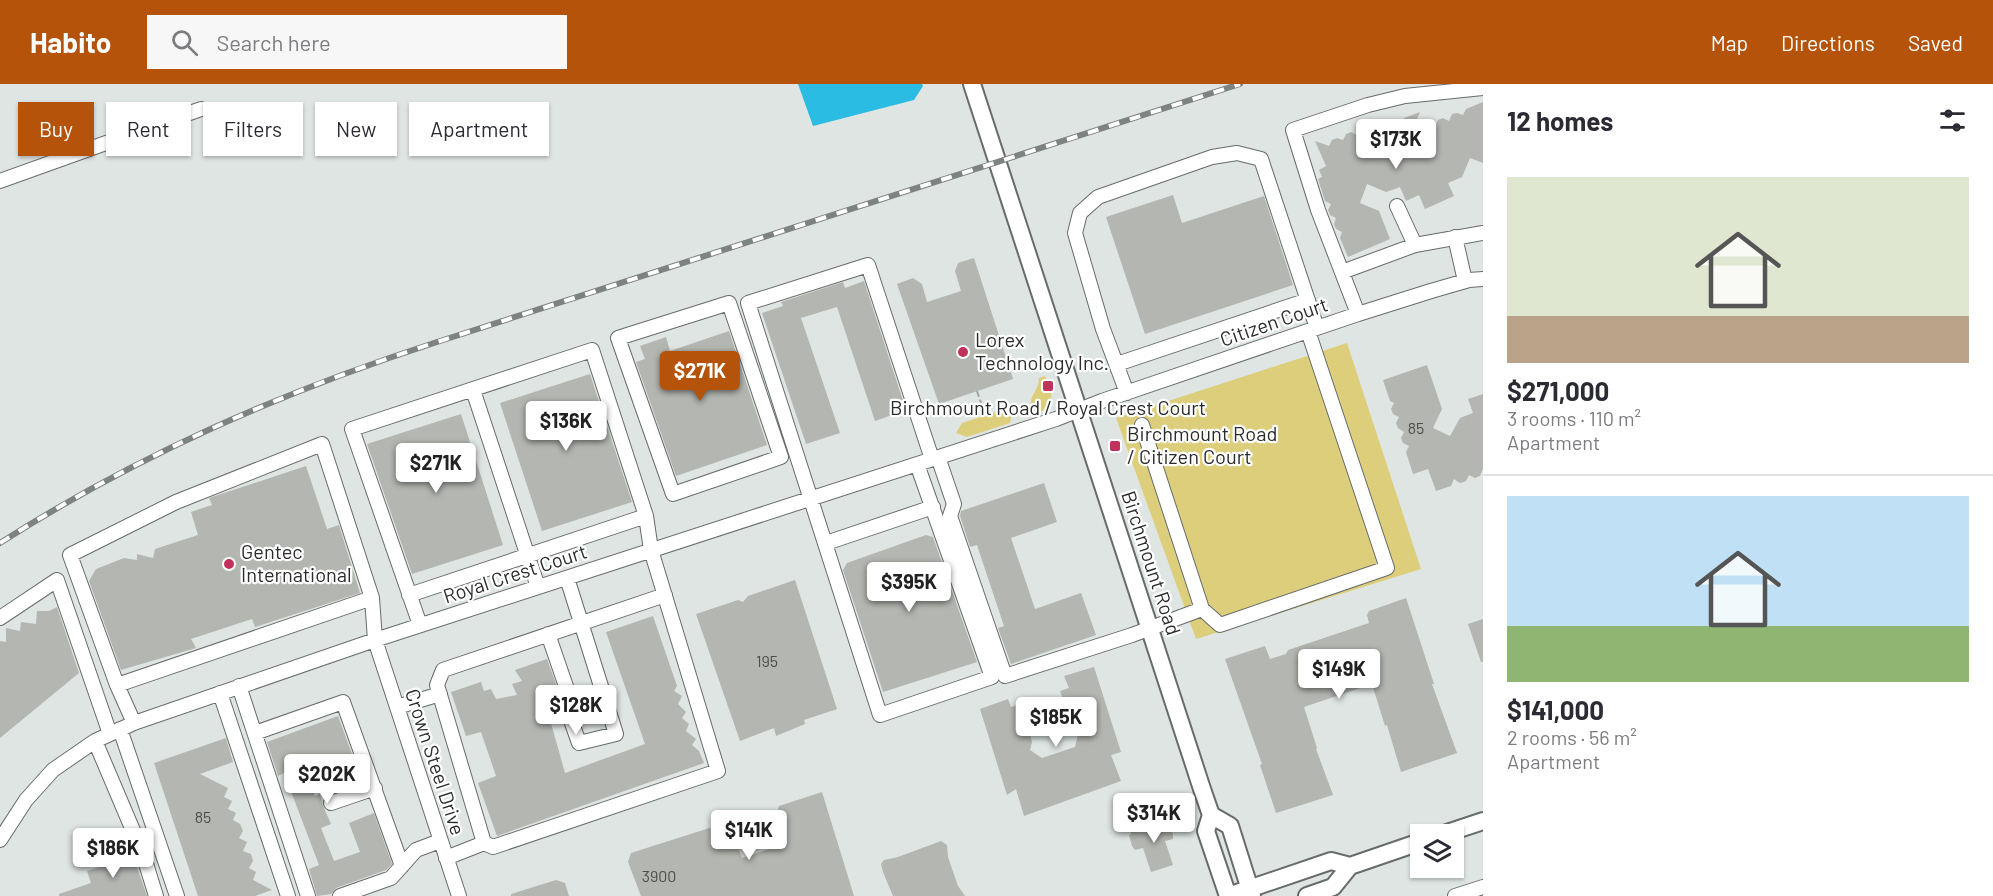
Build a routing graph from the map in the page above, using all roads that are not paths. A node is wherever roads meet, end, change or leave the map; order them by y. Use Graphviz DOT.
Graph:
graph roads {
  1 [pos="972,84"];
  2 [pos="1483,88"];
  3 [pos="201,109"];
  4 [pos="0,181"];
  5 [pos="1397,206"];
  6 [pos="1483,232"];
  7 [pos="1455,237"];
  8 [pos="1415,245"];
  9 [pos="1342,272"];
  10 [pos="1483,279"];
  11 [pos="1465,281"];
  12 [pos="1308,300"];
  13 [pos="1358,314"];
  14 [pos="1313,330"];
  15 [pos="765,356"];
  16 [pos="749,362"];
  17 [pos="1117,364"];
  18 [pos="473,390"];
  19 [pos="1127,393"];
  20 [pos="1080,410"];
  21 [pos="1142,425"];
  22 [pos="935,458"];
  23 [pos="917,464"];
  24 [pos="812,498"];
  25 [pos="933,507"];
  26 [pos="646,516"];
  27 [pos="826,543"];
  28 [pos="651,550"];
  29 [pos="527,556"];
  30 [pos="567,578"];
  31 [pos="538,587"];
  32 [pos="409,595"];
  33 [pos="665,595"];
  34 [pos="372,598"];
  35 [pos="1202,609"];
  36 [pos="0,618"];
  37 [pos="581,622"];
  38 [pos="420,626"];
  39 [pos="1150,628"];
  40 [pos="548,634"];
  41 [pos="375,640"];
  42 [pos="117,685"];
  43 [pos="239,686"];
  44 [pos="220,693"];
  45 [pos="440,694"];
  46 [pos="397,707"];
  47 [pos="134,723"];
  48 [pos="115,732"];
  49 [pos="255,733"];
  50 [pos="95,741"];
  51 [pos="375,788"];
  52 [pos="331,803"];
  53 [pos="1211,815"];
  54 [pos="1483,820"];
  55 [pos="1464,827"];
  56 [pos="1,838"];
  57 [pos="441,841"];
  58 [pos="484,843"];
  59 [pos="1410,845"];
  60 [pos="446,858"];
  61 [pos="402,866"];
  62 [pos="1350,866"];
  63 [pos="1483,887"];
  64 [pos="1251,892"];
  65 [pos="156,896"];
  66 [pos="177,896"];
  67 [pos="288,896"];
  68 [pos="308,896"];
  69 [pos="340,896"];
  70 [pos="459,896"];
  71 [pos="1228,896"];
  72 [pos="1307,896"];
  73 [pos="1455,896"];
  1 -- 20 [label="main road, Birchmount Road"];
  2 -- 9 [label="street"];
  3 -- 4 [label="street"];
  5 -- 8 [label="street"];
  6 -- 7 [label="street"];
  7 -- 8 [label="street"];
  7 -- 11 [label="street"];
  8 -- 9 [label="street"];
  9 -- 13 [label="street"];
  10 -- 11 [label="street, Citizen Court"];
  11 -- 13 [label="street, Citizen Court"];
  12 -- 14 [label="street"];
  12 -- 17 [label="street"];
  12 -- 17 [label="street"];
  13 -- 14 [label="street, Citizen Court"];
  14 -- 19 [label="street, Citizen Court"];
  14 -- 35 [label="street"];
  15 -- 16 [label="street"];
  15 -- 22 [label="street"];
  15 -- 24 [label="street"];
  16 -- 16 [label="street"];
  17 -- 19 [label="street"];
  18 -- 26 [label="street"];
  18 -- 29 [label="street"];
  18 -- 32 [label="street"];
  19 -- 20 [label="street, Citizen Court"];
  20 -- 22 [label="street, Royal Crest Court"];
  20 -- 39 [label="main road, Birchmount Road"];
  21 -- 35 [label="street"];
  22 -- 23 [label="street, Royal Crest Court"];
  22 -- 39 [label="street"];
  23 -- 24 [label="street, Royal Crest Court"];
  23 -- 25 [label="street"];
  24 -- 27 [label="street"];
  24 -- 28 [label="street, Royal Crest Court"];
  25 -- 27 [label="street"];
  25 -- 27 [label="street"];
  26 -- 28 [label="street"];
  26 -- 29 [label="street"];
  28 -- 30 [label="street, Royal Crest Court"];
  28 -- 33 [label="street"];
  29 -- 31 [label="street"];
  29 -- 32 [label="street"];
  30 -- 31 [label="street, Royal Crest Court"];
  30 -- 37 [label="street"];
  31 -- 38 [label="street, Royal Crest Court"];
  32 -- 38 [label="street"];
  33 -- 37 [label="street"];
  33 -- 58 [label="street"];
  34 -- 41 [label="street, Crown Steel Drive"];
  34 -- 42 [label="street"];
  34 -- 42 [label="street, Crown Steel Drive"];
  35 -- 39 [label="street"];
  36 -- 48 [label="street"];
  37 -- 40 [label="street"];
  37 -- 40 [label="street"];
  38 -- 41 [label="street, Royal Crest Court"];
  39 -- 53 [label="main road, Birchmount Road"];
  40 -- 45 [label="street"];
  41 -- 43 [label="street, Royal Crest Court"];
  41 -- 46 [label="street, Crown Steel Drive"];
  42 -- 47 [label="street"];
  43 -- 44 [label="street, Royal Crest Court"];
  43 -- 49 [label="street"];
  44 -- 47 [label="street, Royal Crest Court"];
  44 -- 67 [label="street"];
  45 -- 46 [label="street"];
  45 -- 58 [label="street"];
  46 -- 57 [label="street, Crown Steel Drive"];
  47 -- 48 [label="street, Royal Crest Court"];
  48 -- 50 [label="street, Royal Crest Court"];
  48 -- 66 [label="street"];
  49 -- 51 [label="street"];
  49 -- 68 [label="street"];
  50 -- 56 [label="street, Royal Crest Court"];
  50 -- 65 [label="street"];
  51 -- 52 [label="street"];
  51 -- 61 [label="street"];
  53 -- 64 [label="main road"];
  53 -- 71 [label="main road, Birchmount Road"];
  54 -- 55 [label="main road"];
  57 -- 60 [label="street, Crown Steel Drive"];
  57 -- 61 [label="street"];
  58 -- 60 [label="street"];
  59 -- 62 [label="main road"];
  60 -- 70 [label="street, Crown Steel Drive"];
  61 -- 69 [label="street"];
  62 -- 64 [label="main road"];
  62 -- 72 [label="main road"];
  63 -- 73 [label="street"];
  64 -- 71 [label="main road"];
}
